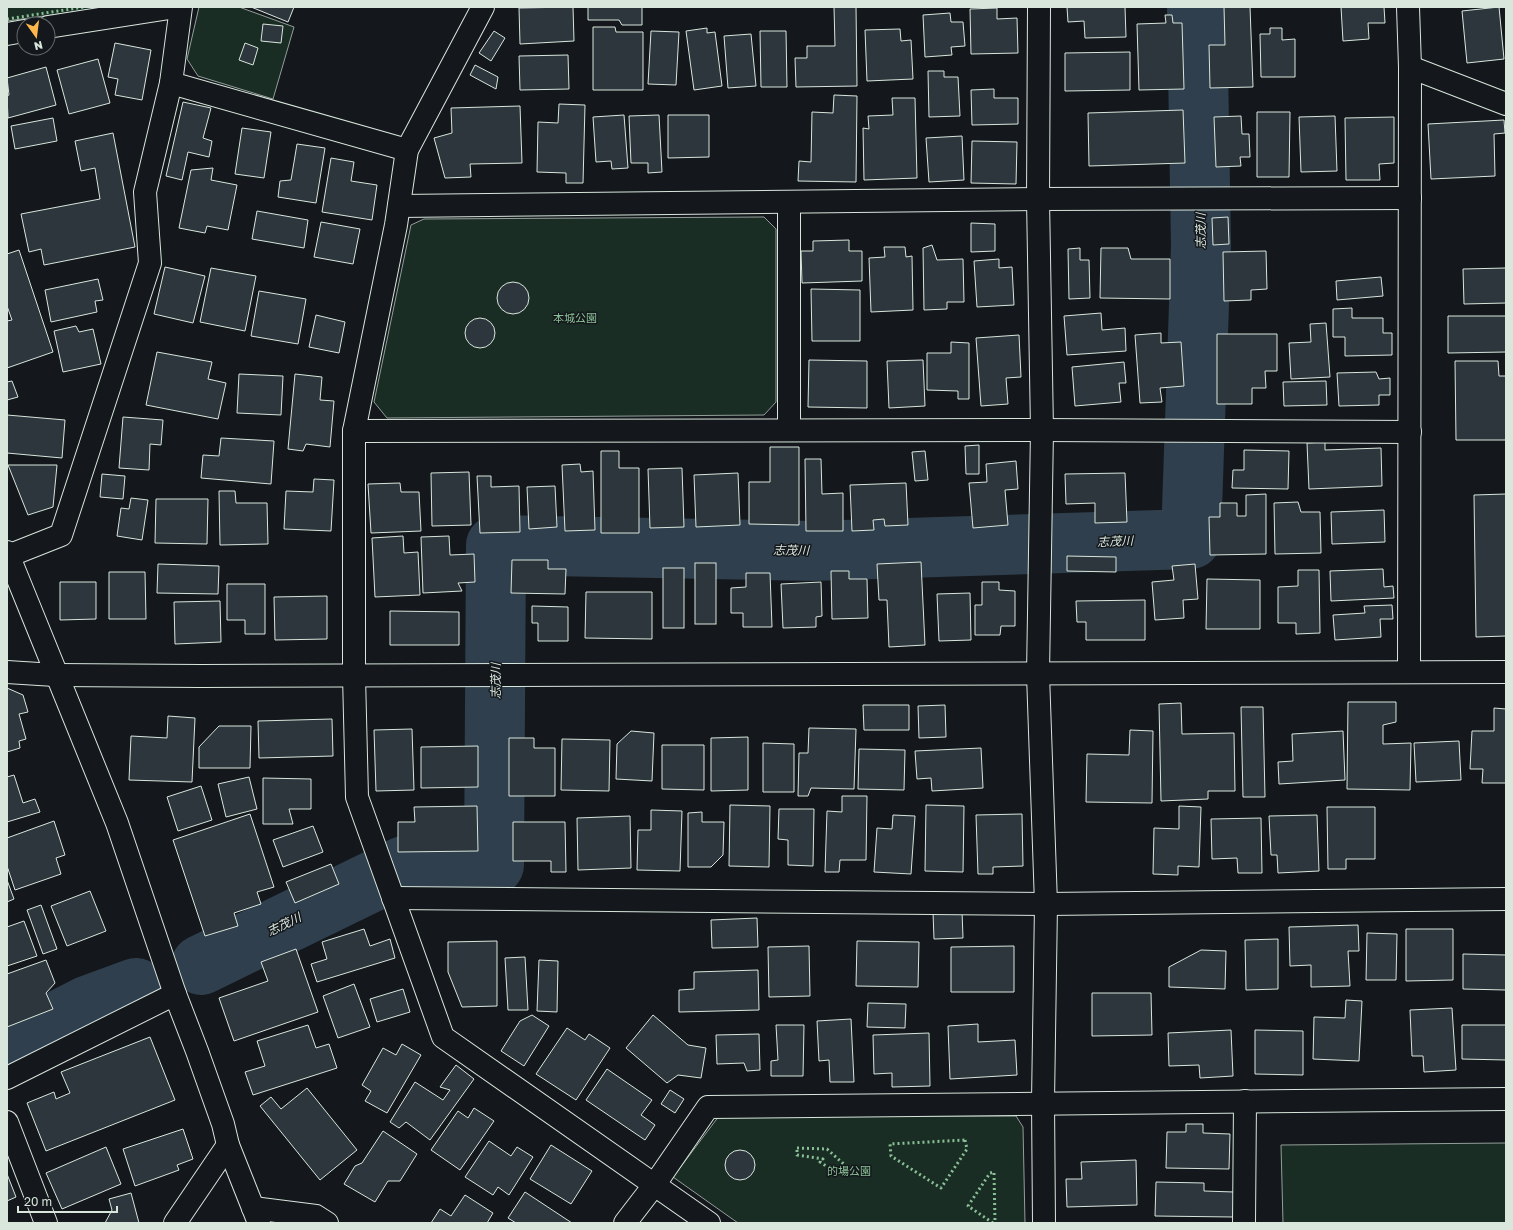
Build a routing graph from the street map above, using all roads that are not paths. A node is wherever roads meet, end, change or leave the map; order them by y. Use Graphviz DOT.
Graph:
graph roads {
  1 [pos="176,7"];
  2 [pos="181,7"];
  3 [pos="483,7"];
  4 [pos="1039,7"];
  5 [pos="1408,7"];
  6 [pos="56,26"];
  7 [pos="1410,67"];
  8 [pos="170,83"];
  9 [pos="1506,104"];
  10 [pos="407,150"];
  11 [pos="1410,198"];
  12 [pos="1038,199"];
  13 [pos="789,202"];
  14 [pos="399,206"];
  15 [pos="789,430"];
  16 [pos="1042,430"];
  17 [pos="354,431"];
  18 [pos="1410,432"];
  19 [pos="8,554"];
  20 [pos="7,672"];
  21 [pos="1409,672"];
  22 [pos="1506,672"];
  23 [pos="1038,674"];
  24 [pos="55,675"];
  25 [pos="354,676"];
  26 [pos="393,898"];
  27 [pos="1506,899"];
  28 [pos="1046,904"];
  29 [pos="175,994"];
  30 [pos="7,1078"];
  31 [pos="1506,1099"];
  32 [pos="1245,1101"];
  33 [pos="1043,1102"];
  34 [pos="7,1122"];
  35 [pos="228,1145"];
  36 [pos="655,1184"];
  37 [pos="256,1216"];
  38 [pos="46,1223"];
  39 [pos="175,1223"];
  40 [pos="326,1223"];
  41 [pos="625,1223"];
  42 [pos="710,1223"];
  43 [pos="1044,1223"];
  44 [pos="1244,1223"];
  1 -- 6 [label="street"];
  2 -- 8 [label="street"];
  3 -- 10 [label="street"];
  4 -- 12 [label="street"];
  5 -- 7 [label="street"];
  7 -- 9 [label="street"];
  7 -- 11 [label="street"];
  8 -- 10 [label="street"];
  8 -- 19 [label="street"];
  10 -- 14 [label="street"];
  11 -- 12 [label="street"];
  11 -- 18 [label="street"];
  12 -- 13 [label="street"];
  12 -- 16 [label="street"];
  13 -- 14 [label="street"];
  13 -- 15 [label="street"];
  14 -- 17 [label="street"];
  15 -- 16 [label="street"];
  15 -- 17 [label="street"];
  16 -- 18 [label="street"];
  16 -- 23 [label="street"];
  17 -- 25 [label="street"];
  18 -- 21 [label="street"];
  19 -- 24 [label="street"];
  20 -- 24 [label="street"];
  21 -- 22 [label="street"];
  21 -- 23 [label="street"];
  23 -- 25 [label="street"];
  23 -- 28 [label="street"];
  24 -- 25 [label="street"];
  24 -- 29 [label="street"];
  25 -- 26 [label="street"];
  26 -- 28 [label="street"];
  26 -- 36 [label="street"];
  27 -- 28 [label="street"];
  28 -- 33 [label="street"];
  29 -- 30 [label="street"];
  29 -- 35 [label="street"];
  31 -- 32 [label="street"];
  32 -- 33 [label="street"];
  32 -- 44 [label="street"];
  33 -- 36 [label="street"];
  33 -- 43 [label="street"];
  34 -- 38 [label="street"];
  35 -- 37 [label="street"];
  35 -- 39 [label="street"];
  36 -- 41 [label="street"];
  36 -- 42 [label="street"];
  37 -- 40 [label="street"];
}
